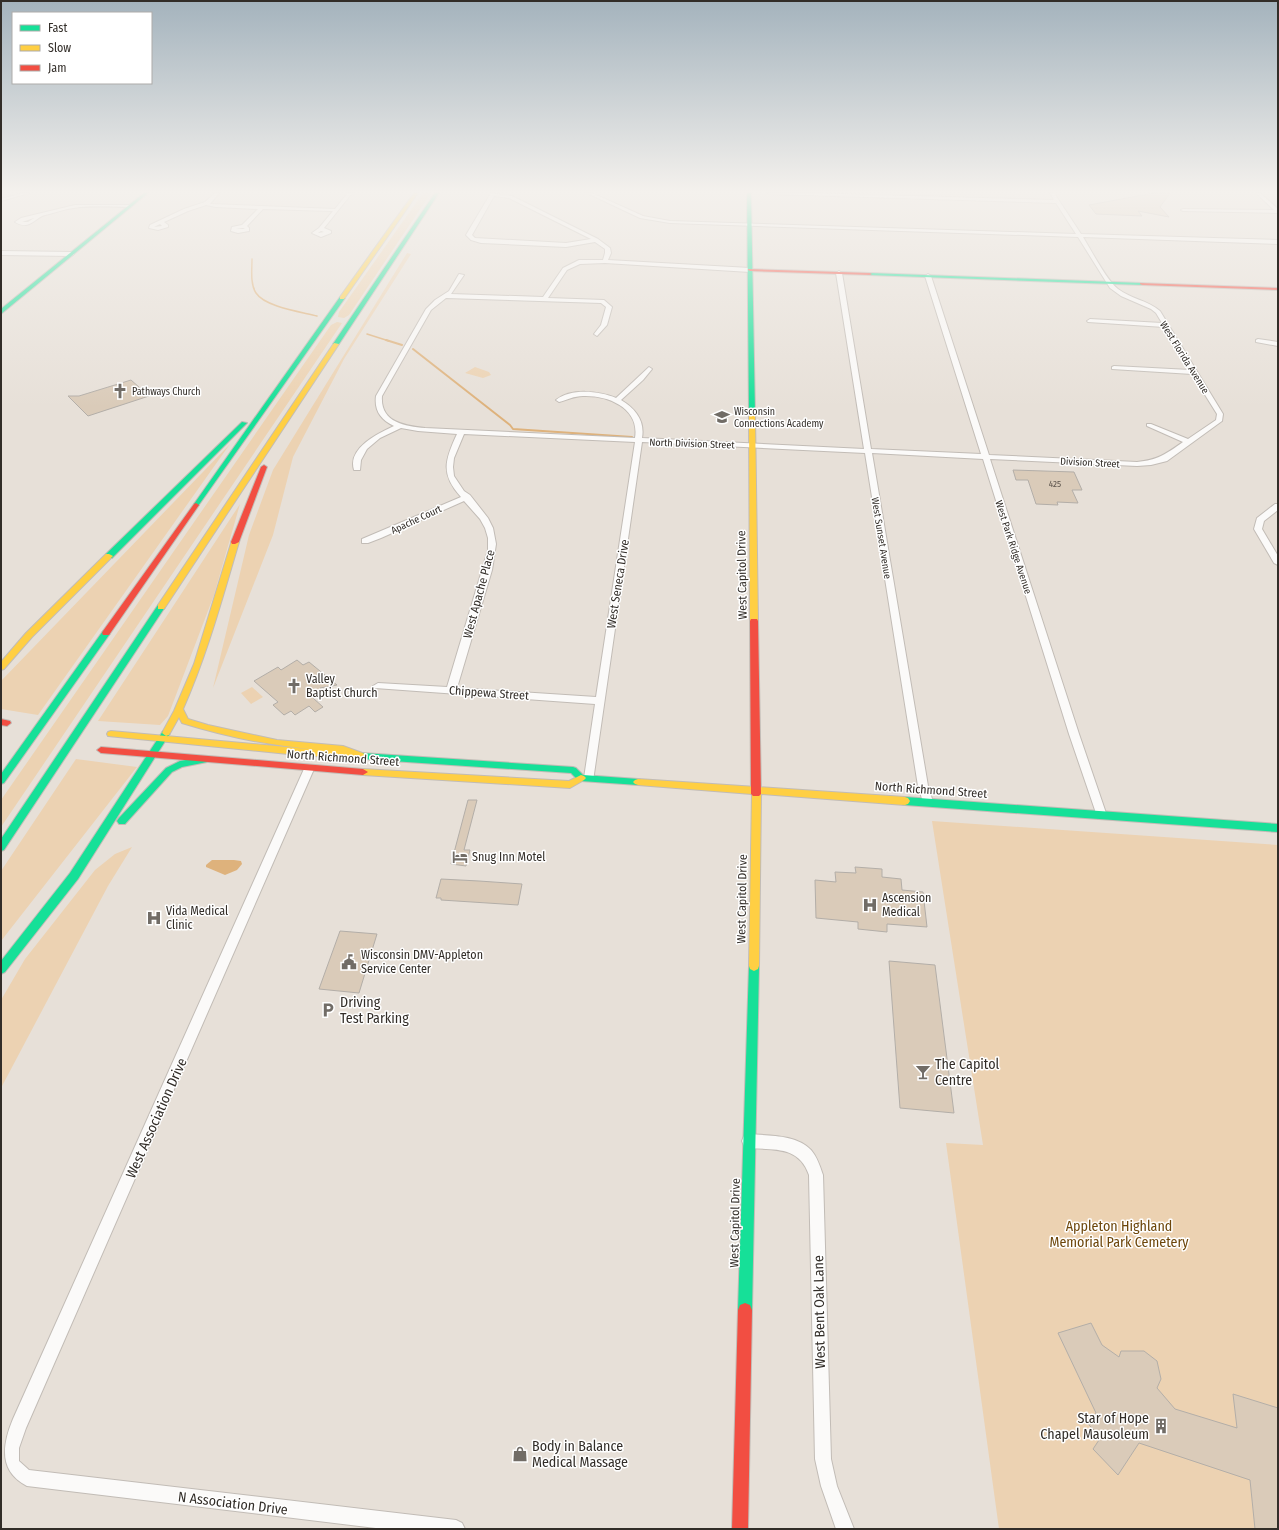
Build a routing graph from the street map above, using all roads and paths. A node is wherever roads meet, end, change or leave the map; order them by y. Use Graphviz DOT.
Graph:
graph roads {
  1 [pos="58,264"];
  2 [pos="366,264"];
  3 [pos="389,264"];
  4 [pos="576,264"];
  5 [pos="689,264"];
  6 [pos="750,264"];
  7 [pos="1096,264"];
  8 [pos="750,270"];
  9 [pos="839,273"];
  10 [pos="461,275"];
  11 [pos="928,276"];
  12 [pos="1108,283"];
  13 [pos="1278,289"];
  14 [pos="446,296"];
  15 [pos="544,300"];
  16 [pos="1,312"];
  17 [pos="1090,321"];
  18 [pos="1165,325"];
  19 [pos="597,334"];
  20 [pos="1258,342"];
  21 [pos="1278,344"];
  22 [pos="1114,368"];
  23 [pos="649,369"];
  24 [pos="1195,372"];
  25 [pos="289,374"];
  26 [pos="559,400"];
  27 [pos="616,401"];
  28 [pos="282,425"];
  29 [pos="1149,425"];
  30 [pos="399,426"];
  31 [pos="460,432"];
  32 [pos="639,441"];
  33 [pos="1188,442"];
  34 [pos="753,446"];
  35 [pos="868,451"];
  36 [pos="985,458"];
  37 [pos="357,468"];
  38 [pos="469,500"];
  39 [pos="1278,506"];
  40 [pos="365,541"];
  41 [pos="1278,563"];
  42 [pos="29,635"];
  43 [pos="1,658"];
  44 [pos="1,667"];
  45 [pos="378,686"];
  46 [pos="451,691"];
  47 [pos="600,701"];
  48 [pos="179,710"];
  49 [pos="111,734"];
  50 [pos="162,739"];
  51 [pos="101,750"];
  52 [pos="154,754"];
  53 [pos="359,756"];
  54 [pos="204,760"];
  55 [pos="309,768"];
  56 [pos="585,778"];
  57 [pos="1,781"];
  58 [pos="756,790"];
  59 [pos="928,802"];
  60 [pos="1102,816"];
  61 [pos="1278,828"];
  62 [pos="1,847"];
  63 [pos="74,876"];
  64 [pos="1,969"];
  65 [pos="749,1141"];
  66 [pos="13,1469"];
  67 [pos="456,1529"];
  68 [pos="740,1529"];
  69 [pos="845,1529"];
  1 -- 16 [label="main road"];
  2 -- 25 [label="main road"];
  3 -- 28 [label="main road"];
  4 -- 15 [label="street"];
  5 -- 8 [label="street"];
  6 -- 8 [label="main road, West Capitol Drive"];
  7 -- 12 [label="street, West Florida Avenue"];
  8 -- 9 [label="main road"];
  8 -- 34 [label="main road, West Capitol Drive"];
  9 -- 11 [label="main road"];
  9 -- 35 [label="street, West Sunset Avenue"];
  10 -- 14 [label="street"];
  11 -- 12 [label="main road"];
  11 -- 36 [label="street, West Park Ridge Avenue"];
  12 -- 13 [label="main road"];
  12 -- 18 [label="street, West Florida Avenue"];
  14 -- 15 [label="street"];
  14 -- 30 [label="street"];
  15 -- 19 [label="street"];
  17 -- 18 [label="street"];
  18 -- 24 [label="street, West Florida Avenue"];
  20 -- 21 [label="street"];
  22 -- 24 [label="street"];
  23 -- 27 [label="street"];
  24 -- 33 [label="street, West Florida Avenue"];
  25 -- 42 [label="main road"];
  25 -- 57 [label="main road"];
  26 -- 27 [label="street"];
  27 -- 32 [label="street, West Seneca Drive"];
  28 -- 48 [label="main road"];
  28 -- 62 [label="main road"];
  29 -- 33 [label="street"];
  30 -- 31 [label="street, North Division Street"];
  30 -- 37 [label="street"];
  31 -- 32 [label="street, North Division Street"];
  31 -- 38 [label="street, West Apache Place"];
  32 -- 34 [label="street, North Division Street"];
  32 -- 47 [label="street, West Seneca Drive"];
  33 -- 36 [label="street, Division Street"];
  34 -- 35 [label="street, North Division Street"];
  34 -- 58 [label="main road, West Capitol Drive"];
  35 -- 36 [label="street, North Division Street"];
  35 -- 59 [label="street, West Sunset Avenue"];
  36 -- 60 [label="street, West Park Ridge Avenue"];
  38 -- 40 [label="street, Apache Court"];
  38 -- 46 [label="street, West Apache Place"];
  39 -- 41 [label="street"];
  42 -- 43 [label="main road"];
  42 -- 44 [label="main road"];
  45 -- 46 [label="street, Chippewa Street"];
  46 -- 47 [label="street, Chippewa Street"];
  47 -- 56 [label="street, West Seneca Drive"];
  48 -- 50 [label="main road"];
  48 -- 53 [label="main road"];
  49 -- 50 [label="main road, North Richmond Street"];
  50 -- 52 [label="main road"];
  50 -- 53 [label="main road, North Richmond Street"];
  51 -- 52 [label="main road, North Richmond Street"];
  52 -- 54 [label="main road, North Richmond Street"];
  52 -- 63 [label="main road"];
  53 -- 56 [label="main road, North Richmond Street"];
  54 -- 55 [label="main road, North Richmond Street"];
  54 -- 63 [label="main road"];
  55 -- 56 [label="main road, North Richmond Street"];
  55 -- 66 [label="street, West Association Drive"];
  56 -- 58 [label="main road, North Richmond Street"];
  58 -- 59 [label="main road, North Richmond Street"];
  58 -- 65 [label="main road, West Capitol Drive"];
  59 -- 60 [label="main road, North Richmond Street"];
  60 -- 61 [label="main road, North Richmond Street"];
  63 -- 64 [label="main road"];
  65 -- 68 [label="main road, West Capitol Drive"];
  65 -- 69 [label="street, West Bent Oak Lane"];
  66 -- 67 [label="street, N Association Drive"];
}
